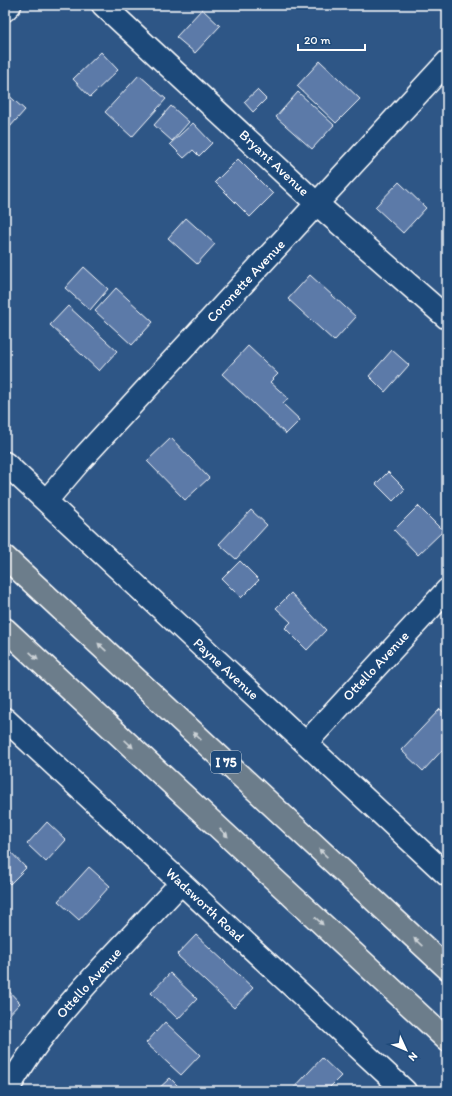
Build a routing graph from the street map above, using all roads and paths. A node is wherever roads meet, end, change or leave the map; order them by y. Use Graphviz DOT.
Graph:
graph roads {
  1 [pos="10,5"];
  2 [pos="103,5"];
  3 [pos="5,10"];
  4 [pos="447,62"];
  5 [pos="317,204"];
  6 [pos="447,318"];
  7 [pos="5,463"];
  8 [pos="46,501"];
  9 [pos="5,557"];
  10 [pos="447,590"];
  11 [pos="5,629"];
  12 [pos="5,719"];
  13 [pos="306,743"];
  14 [pos="447,875"];
  15 [pos="181,882"];
  16 [pos="447,968"];
  17 [pos="447,1040"];
  18 [pos="7,1091"];
  19 [pos="405,1091"];
  1 -- 3 [label="street"];
  2 -- 5 [label="street, Bryant Avenue"];
  4 -- 5 [label="street, Coronette Avenue"];
  5 -- 6 [label="street, Bryant Avenue"];
  5 -- 8 [label="street, Coronette Avenue"];
  7 -- 8 [label="street, Payne Avenue"];
  8 -- 13 [label="street, Payne Avenue"];
  16 -- 9 [label="highway, I 75, one-way"];
  10 -- 13 [label="street, Ottello Avenue"];
  11 -- 17 [label="highway, one-way"];
  12 -- 15 [label="street, Wadsworth Road"];
  13 -- 14 [label="street, Payne Avenue"];
  15 -- 18 [label="street, Ottello Avenue"];
  15 -- 19 [label="street, Wadsworth Road"];
}
